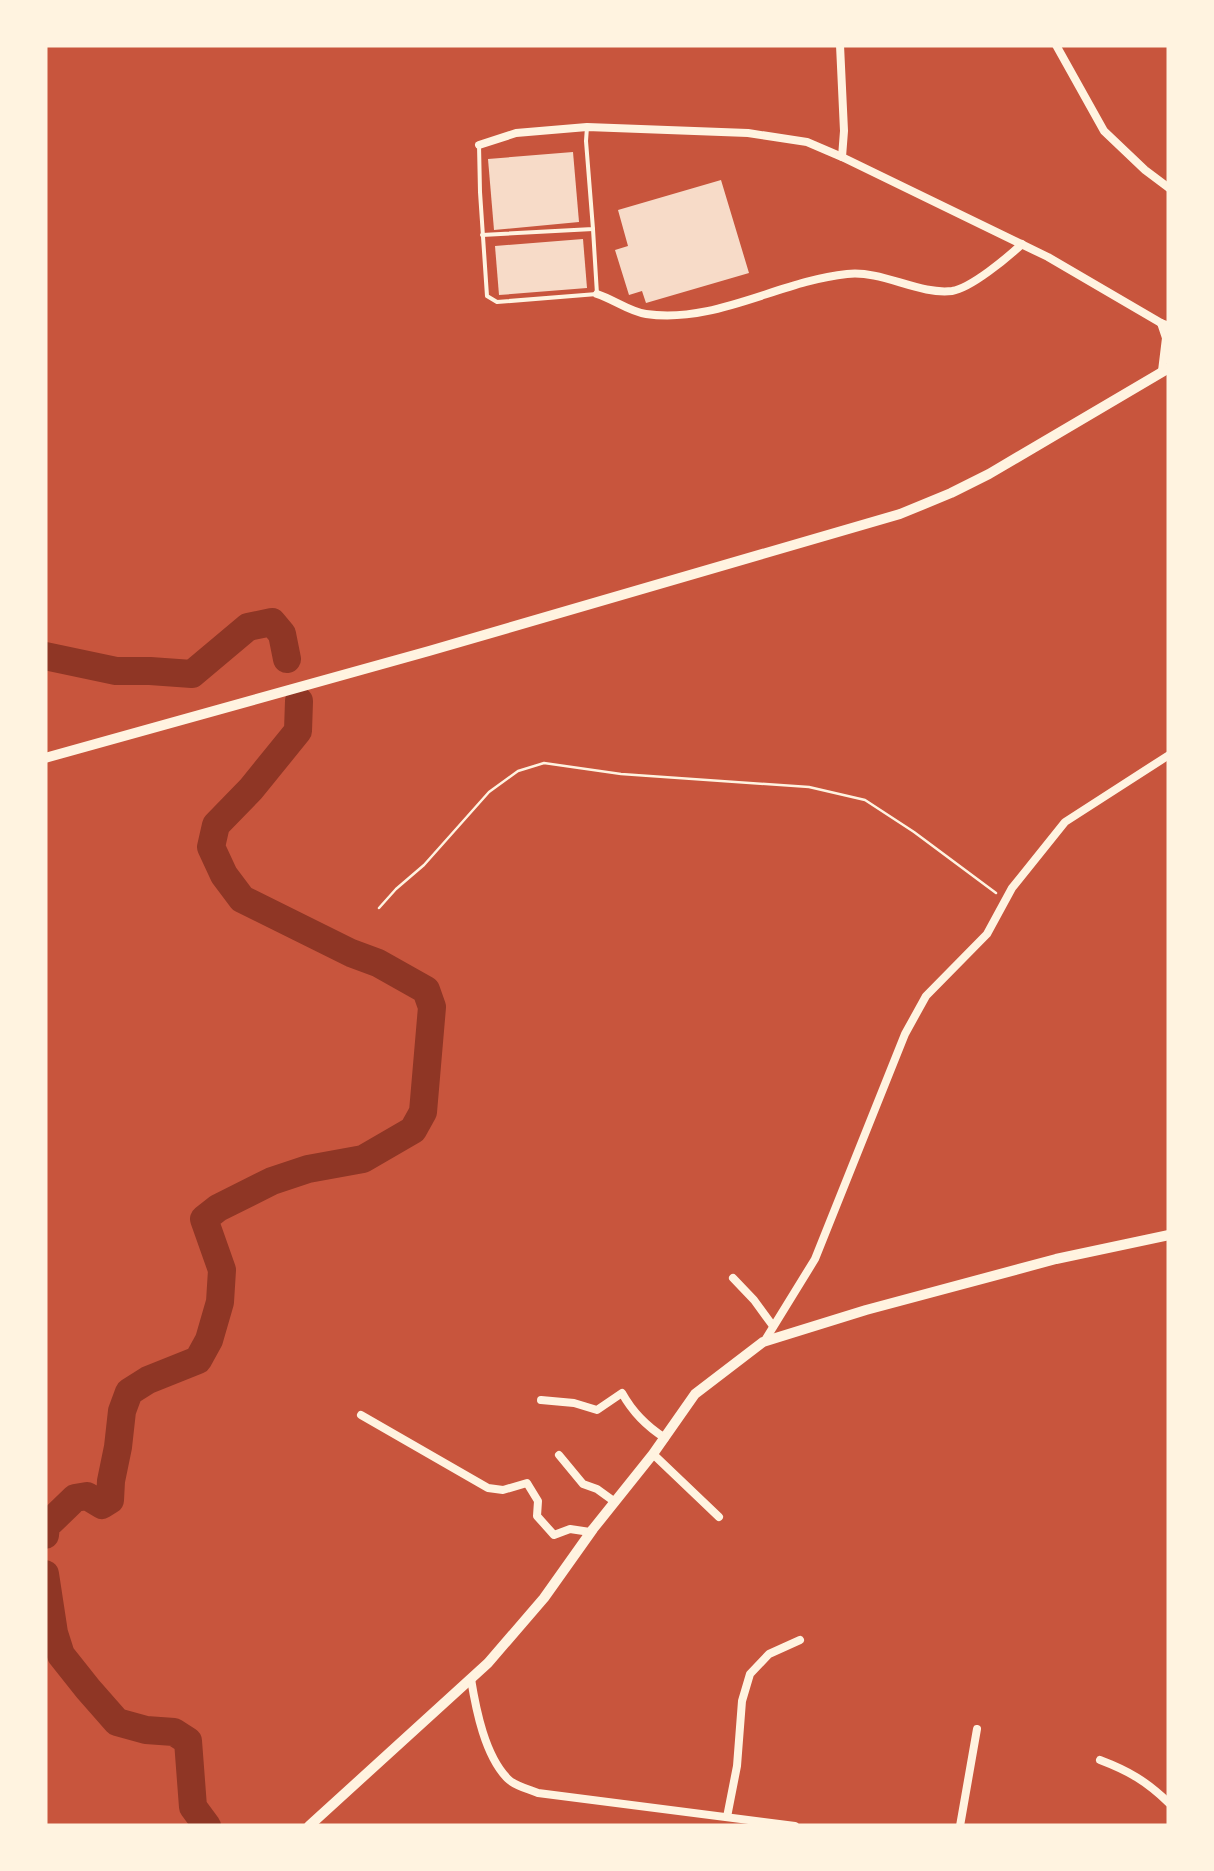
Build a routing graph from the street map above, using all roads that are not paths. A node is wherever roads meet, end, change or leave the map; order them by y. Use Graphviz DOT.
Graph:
graph roads {
  1 [pos="840,45"];
  2 [pos="1056,45"];
  3 [pos="587,127"];
  4 [pos="480,145"];
  5 [pos="842,157"];
  6 [pos="1169,188"];
  7 [pos="593,229"];
  8 [pos="482,235"];
  9 [pos="1022,244"];
  10 [pos="597,294"];
  11 [pos="1165,325"];
  12 [pos="1166,370"];
  13 [pos="1169,755"];
  14 [pos="45,758"];
  15 [pos="1169,1235"];
  16 [pos="733,1278"];
  17 [pos="773,1326"];
  18 [pos="763,1342"];
  19 [pos="541,1400"];
  20 [pos="361,1415"];
  21 [pos="664,1438"];
  22 [pos="559,1454"];
  23 [pos="653,1454"];
  24 [pos="615,1502"];
  25 [pos="719,1516"];
  26 [pos="590,1532"];
  27 [pos="800,1640"];
  28 [pos="470,1678"];
  29 [pos="977,1729"];
  30 [pos="1100,1760"];
  31 [pos="1169,1803"];
  32 [pos="727,1817"];
  33 [pos="309,1826"];
  34 [pos="795,1826"];
  35 [pos="960,1826"];
  1 -- 5 [label="street"];
  2 -- 6 [label="street"];
  3 -- 4 [label="street"];
  3 -- 5 [label="street"];
  3 -- 7 [label="lane"];
  4 -- 8 [label="lane"];
  5 -- 9 [label="street"];
  7 -- 8 [label="lane"];
  7 -- 10 [label="lane"];
  8 -- 10 [label="lane"];
  9 -- 10 [label="street"];
  9 -- 11 [label="street"];
  11 -- 12 [label="street"];
  12 -- 14 [label="street"];
  13 -- 17 [label="street"];
  15 -- 18 [label="street"];
  16 -- 17 [label="street"];
  17 -- 18 [label="street"];
  18 -- 21 [label="street"];
  19 -- 21 [label="street"];
  20 -- 26 [label="street"];
  21 -- 23 [label="street"];
  22 -- 24 [label="street"];
  23 -- 24 [label="street"];
  23 -- 25 [label="street"];
  24 -- 26 [label="street"];
  26 -- 28 [label="street"];
  27 -- 32 [label="street"];
  28 -- 32 [label="street"];
  28 -- 33 [label="street"];
  29 -- 35 [label="street"];
  30 -- 31 [label="street"];
  32 -- 34 [label="street"];
}
